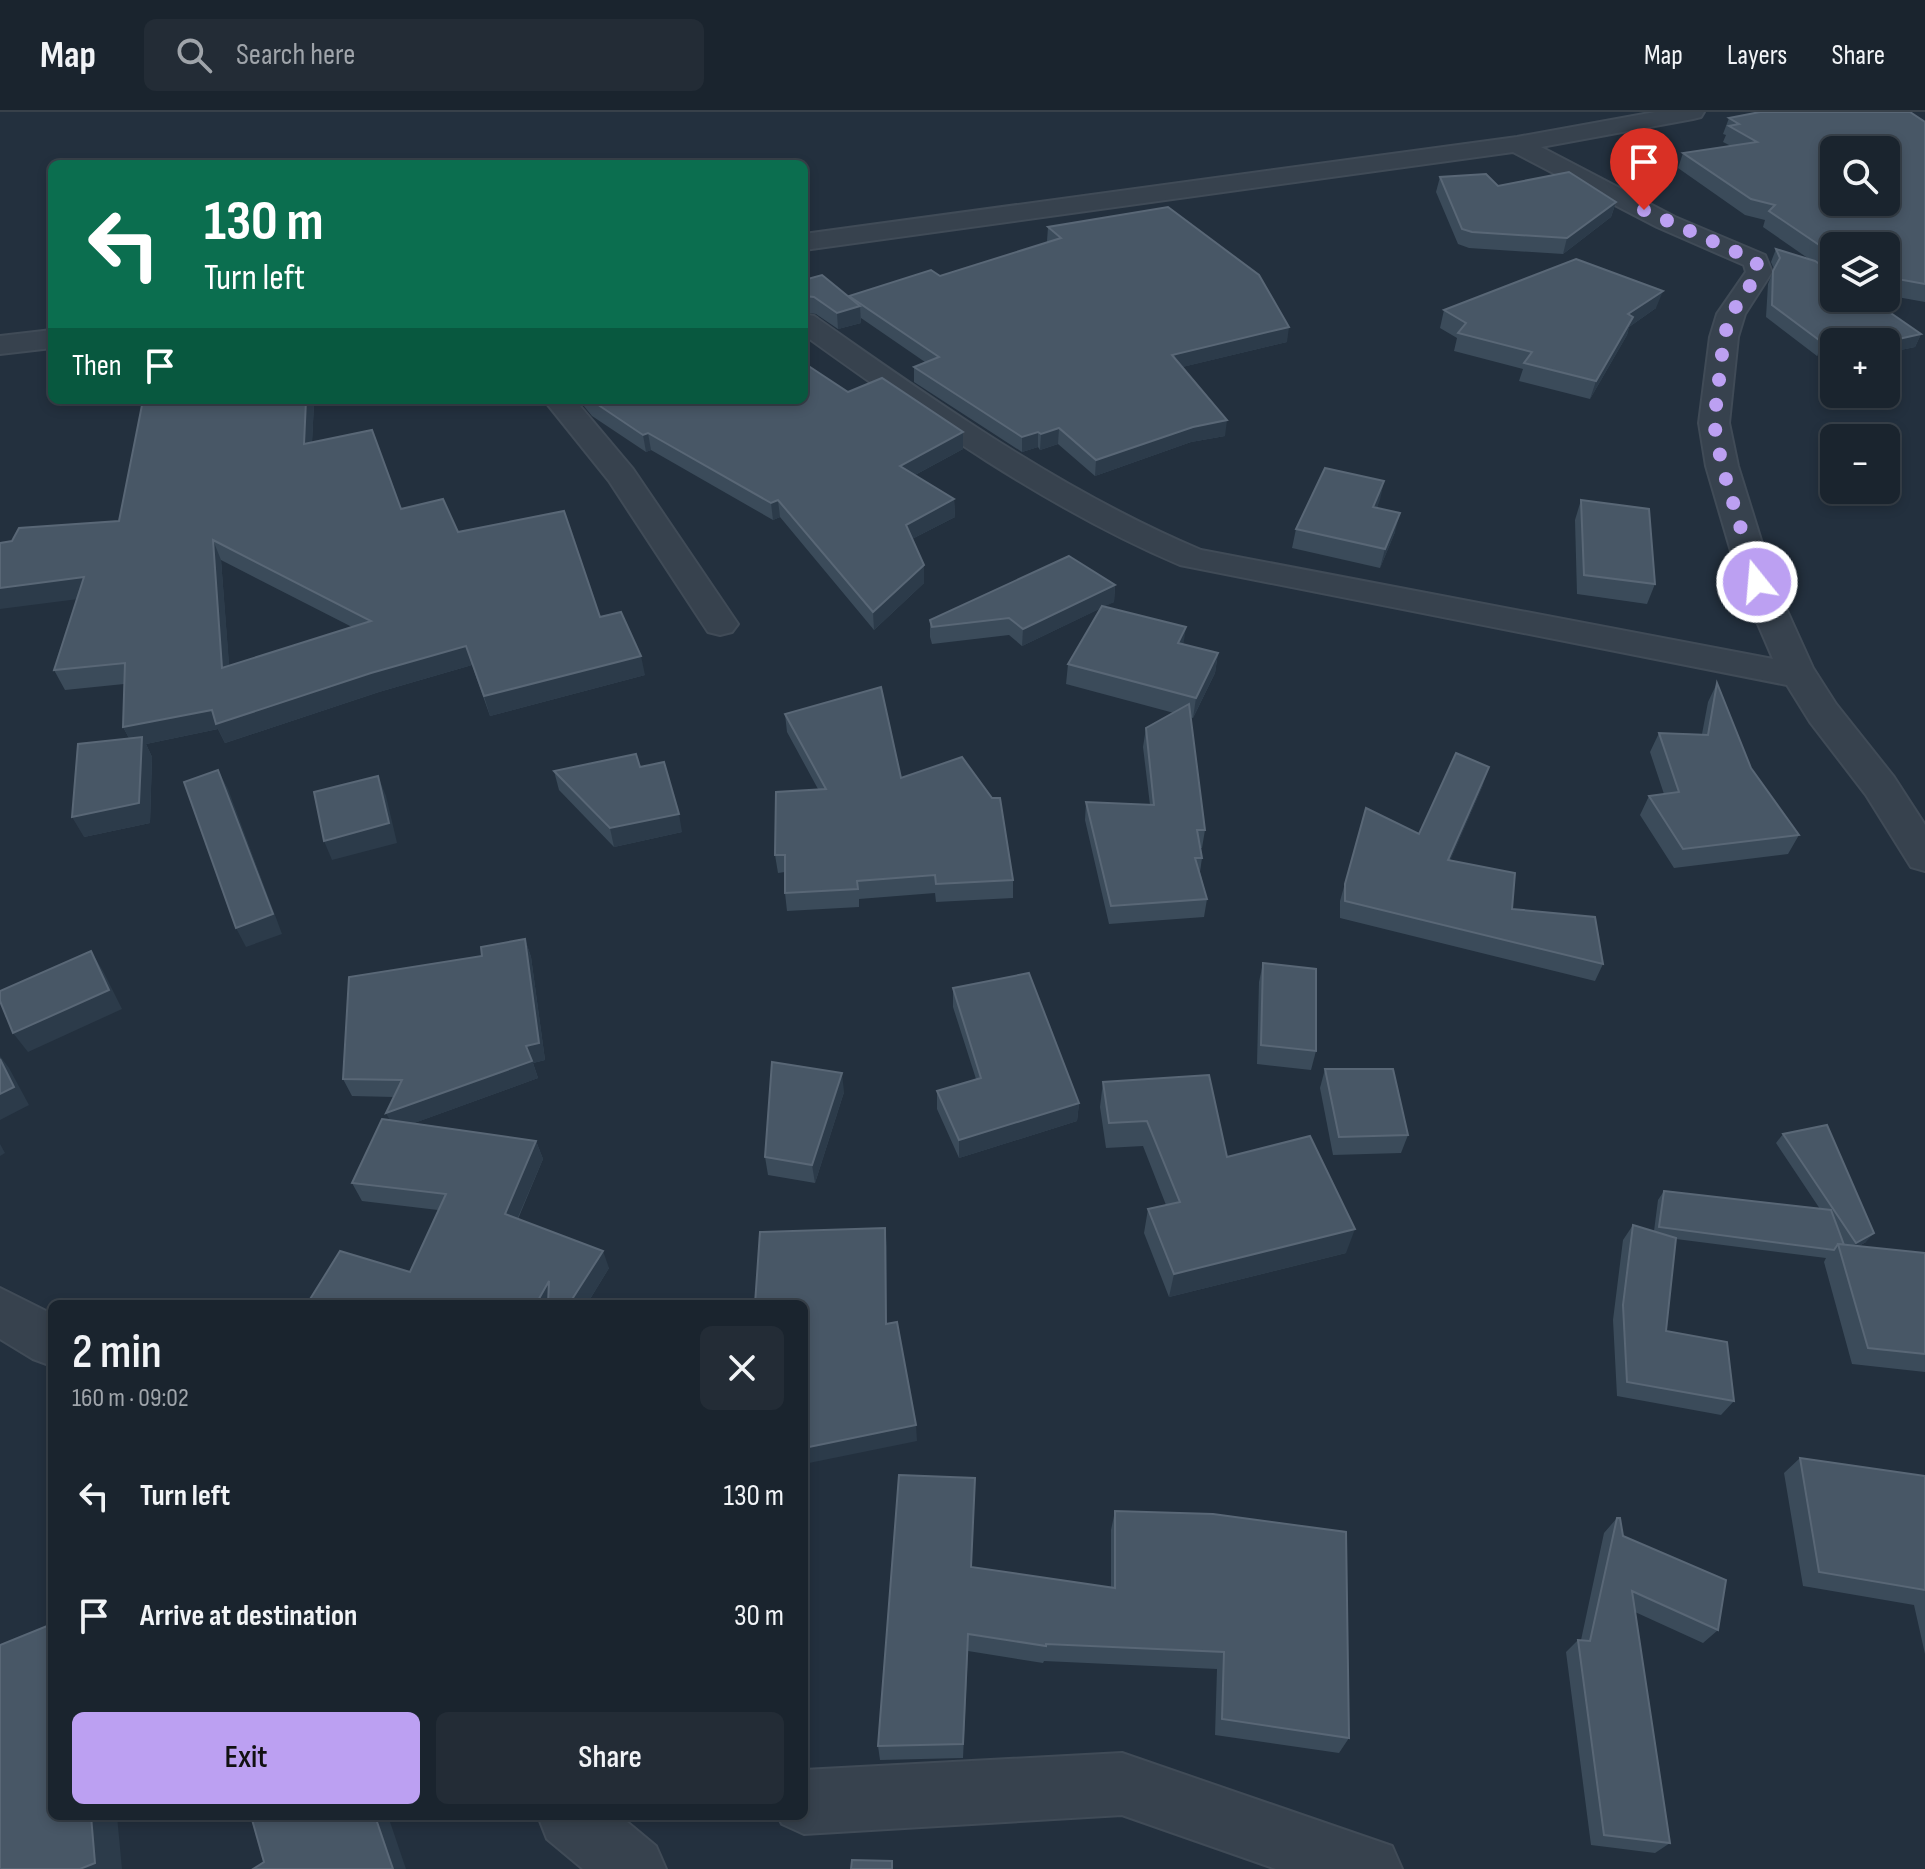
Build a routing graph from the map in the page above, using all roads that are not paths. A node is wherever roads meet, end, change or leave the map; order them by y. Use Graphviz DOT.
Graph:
graph roads {
  1 [pos="1693,112"];
  2 [pos="1517,144"];
  3 [pos="808,241"];
  4 [pos="808,325"];
  5 [pos="48,339"];
  6 [pos="0,345"];
  7 [pos="562,404"];
  8 [pos="720,624"];
  9 [pos="1800,676"];
  10 [pos="1925,857"];
  11 [pos="0,1311"];
  12 [pos="48,1340"];
  13 [pos="808,1802"];
  14 [pos="575,1820"];
  15 [pos="633,1869"];
  16 [pos="1369,1869"];
  1 -- 2 [label="street"];
  2 -- 3 [label="street"];
  2 -- 9 [label="street"];
  4 -- 9 [label="street"];
  5 -- 6 [label="street"];
  7 -- 8 [label="street"];
  9 -- 10 [label="street"];
  11 -- 12 [label="street"];
  13 -- 16 [label="street"];
  14 -- 15 [label="street"];
}
